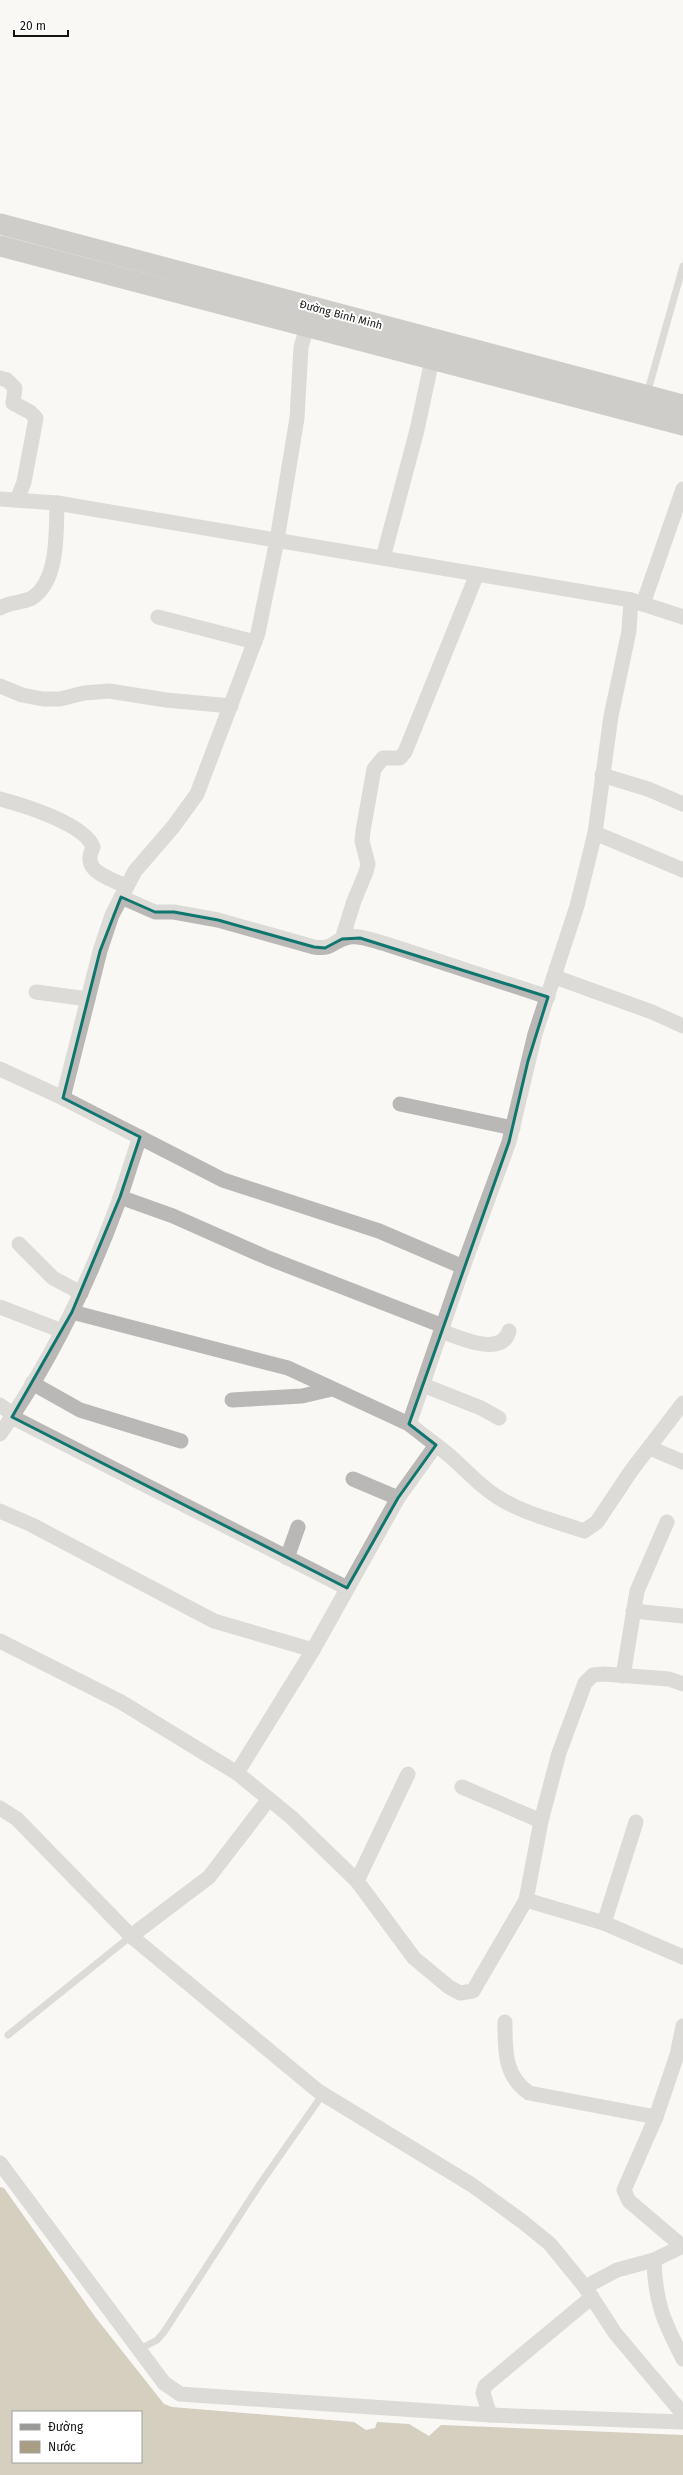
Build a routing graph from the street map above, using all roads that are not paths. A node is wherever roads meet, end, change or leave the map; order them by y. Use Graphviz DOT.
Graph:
graph roads {
  1 [pos="0,224"];
  2 [pos="0,246"];
  3 [pos="683,266"];
  4 [pos="348,317"];
  5 [pos="307,327"];
  6 [pos="343,337"];
  7 [pos="432,360"];
  8 [pos="0,378"];
  9 [pos="647,394"];
  10 [pos="683,405"];
  11 [pos="683,425"];
  12 [pos="683,489"];
  13 [pos="0,499"];
  14 [pos="17,500"];
  15 [pos="57,503"];
  16 [pos="277,540"];
  17 [pos="383,558"];
  18 [pos="477,574"];
  19 [pos="637,602"];
  20 [pos="0,608"];
  21 [pos="158,617"];
  22 [pos="683,617"];
  23 [pos="255,642"];
  24 [pos="0,686"];
  25 [pos="231,706"];
  26 [pos="602,775"];
  27 [pos="0,799"];
  28 [pos="683,804"];
  29 [pos="595,833"];
  30 [pos="683,870"];
  31 [pos="123,891"];
  32 [pos="342,939"];
  33 [pos="555,977"];
  34 [pos="36,992"];
  35 [pos="548,997"];
  36 [pos="88,999"];
  37 [pos="683,1026"];
  38 [pos="0,1069"];
  39 [pos="63,1098"];
  40 [pos="400,1104"];
  41 [pos="513,1128"];
  42 [pos="140,1137"];
  43 [pos="120,1197"];
  44 [pos="19,1244"];
  45 [pos="462,1267"];
  46 [pos="80,1293"];
  47 [pos="0,1307"];
  48 [pos="72,1312"];
  49 [pos="442,1328"];
  50 [pos="62,1331"];
  51 [pos="509,1331"];
  52 [pos="32,1383"];
  53 [pos="423,1385"];
  54 [pos="332,1389"];
  55 [pos="232,1400"];
  56 [pos="683,1404"];
  57 [pos="0,1405"];
  58 [pos="13,1416"];
  59 [pos="499,1418"];
  60 [pos="409,1424"];
  61 [pos="0,1434"];
  62 [pos="181,1441"];
  63 [pos="436,1445"];
  64 [pos="650,1448"];
  65 [pos="683,1462"];
  66 [pos="353,1480"];
  67 [pos="398,1498"];
  68 [pos="0,1512"];
  69 [pos="667,1522"];
  70 [pos="298,1527"];
  71 [pos="287,1558"];
  72 [pos="347,1588"];
  73 [pos="633,1611"];
  74 [pos="683,1616"];
  75 [pos="0,1641"];
  76 [pos="313,1650"];
  77 [pos="623,1676"];
  78 [pos="683,1684"];
  79 [pos="237,1773"];
  80 [pos="408,1774"];
  81 [pos="462,1787"];
  82 [pos="270,1799"];
  83 [pos="0,1808"];
  84 [pos="541,1821"];
  85 [pos="636,1822"];
  86 [pos="357,1881"];
  87 [pos="526,1900"];
  88 [pos="604,1923"];
  89 [pos="131,1936"];
  90 [pos="683,1957"];
  91 [pos="505,2022"];
  92 [pos="683,2026"];
  93 [pos="8,2035"];
  94 [pos="680,2057"];
  95 [pos="323,2094"];
  96 [pos="656,2116"];
  97 [pos="0,2163"];
  98 [pos="683,2246"];
  99 [pos="654,2260"];
  100 [pos="588,2292"];
  101 [pos="676,2335"];
  102 [pos="140,2349"];
  103 [pos="683,2359"];
  104 [pos="683,2414"];
  105 [pos="490,2415"];
  106 [pos="683,2422"];
  1 -- 4 [label="main road, Đường Binh Minh"];
  2 -- 5 [label="main road, Đường Binh Minh"];
  3 -- 9 [label="lane"];
  4 -- 6 [label="main road"];
  4 -- 9 [label="main road, Đường Binh Minh"];
  5 -- 6 [label="main road, Đường Binh Minh"];
  5 -- 16 [label="street"];
  6 -- 7 [label="main road, Đường Binh Minh"];
  7 -- 11 [label="main road, Đường Binh Minh"];
  7 -- 17 [label="street"];
  8 -- 14 [label="street"];
  9 -- 10 [label="main road, Đường Binh Minh"];
  12 -- 19 [label="street"];
  13 -- 14 [label="street"];
  14 -- 15 [label="street"];
  15 -- 16 [label="street"];
  15 -- 20 [label="street"];
  16 -- 17 [label="street"];
  16 -- 23 [label="street"];
  17 -- 18 [label="street"];
  18 -- 19 [label="street"];
  18 -- 32 [label="street"];
  19 -- 22 [label="street"];
  19 -- 26 [label="street"];
  21 -- 23 [label="street"];
  23 -- 25 [label="street"];
  24 -- 25 [label="street"];
  25 -- 31 [label="street"];
  26 -- 28 [label="street"];
  26 -- 29 [label="street"];
  27 -- 31 [label="street"];
  29 -- 30 [label="street"];
  29 -- 33 [label="street"];
  31 -- 32 [label="street"];
  31 -- 36 [label="street"];
  32 -- 35 [label="street"];
  33 -- 35 [label="street"];
  33 -- 37 [label="street"];
  34 -- 36 [label="street"];
  35 -- 41 [label="street"];
  36 -- 39 [label="street"];
  38 -- 39 [label="street"];
  39 -- 42 [label="street"];
  40 -- 41 [label="street"];
  41 -- 45 [label="street"];
  42 -- 43 [label="street"];
  42 -- 45 [label="street"];
  43 -- 46 [label="street"];
  43 -- 49 [label="street"];
  44 -- 46 [label="street"];
  45 -- 49 [label="street"];
  46 -- 48 [label="street"];
  47 -- 50 [label="street"];
  48 -- 50 [label="street"];
  48 -- 54 [label="street"];
  49 -- 51 [label="street"];
  49 -- 53 [label="street"];
  50 -- 52 [label="street"];
  52 -- 58 [label="street"];
  52 -- 62 [label="street"];
  53 -- 59 [label="street"];
  53 -- 60 [label="street"];
  54 -- 55 [label="street"];
  54 -- 60 [label="street"];
  56 -- 64 [label="street"];
  57 -- 58 [label="street"];
  58 -- 61 [label="street"];
  58 -- 71 [label="street"];
  60 -- 63 [label="street"];
  63 -- 64 [label="street"];
  63 -- 67 [label="street"];
  64 -- 65 [label="street"];
  66 -- 67 [label="street"];
  67 -- 72 [label="street"];
  68 -- 76 [label="street"];
  69 -- 73 [label="street"];
  70 -- 71 [label="street"];
  71 -- 72 [label="street"];
  72 -- 76 [label="street"];
  73 -- 74 [label="street"];
  73 -- 77 [label="street"];
  75 -- 79 [label="street"];
  76 -- 79 [label="street"];
  77 -- 78 [label="street"];
  77 -- 84 [label="street"];
  79 -- 82 [label="street"];
  80 -- 86 [label="street"];
  81 -- 84 [label="street"];
  82 -- 86 [label="street"];
  82 -- 89 [label="street"];
  83 -- 89 [label="street"];
  84 -- 87 [label="street"];
  85 -- 88 [label="street"];
  86 -- 87 [label="street"];
  87 -- 88 [label="street"];
  88 -- 90 [label="street"];
  89 -- 93 [label="lane"];
  89 -- 95 [label="street"];
  91 -- 96 [label="street"];
  92 -- 94 [label="street"];
  94 -- 96 [label="street"];
  95 -- 100 [label="street"];
  95 -- 102 [label="lane"];
  96 -- 98 [label="street"];
  97 -- 102 [label="street"];
  98 -- 99 [label="street"];
  99 -- 100 [label="street"];
  99 -- 101 [label="street"];
  100 -- 104 [label="street"];
  100 -- 105 [label="street"];
  101 -- 103 [label="street"];
  102 -- 105 [label="street"];
  105 -- 106 [label="street"];
}
